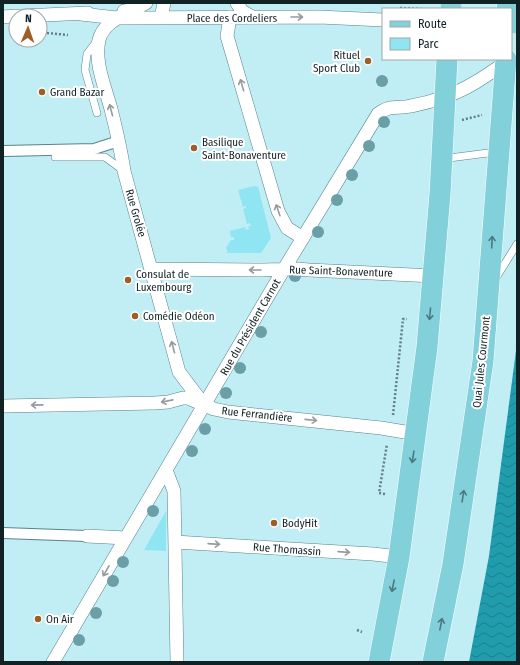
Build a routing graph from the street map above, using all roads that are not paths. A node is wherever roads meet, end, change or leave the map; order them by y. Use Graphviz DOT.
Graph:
graph roads {
  1 [pos="146,3"];
  2 [pos="164,3"];
  3 [pos="237,3"];
  4 [pos="500,3"];
  5 [pos="508,3"];
  6 [pos="517,5"];
  7 [pos="132,10"];
  8 [pos="81,14"];
  9 [pos="48,15"];
  10 [pos="230,17"];
  11 [pos="252,17"];
  12 [pos="117,18"];
  13 [pos="162,18"];
  14 [pos="382,20"];
  15 [pos="99,39"];
  16 [pos="447,60"];
  17 [pos="506,61"];
  18 [pos="445,97"];
  19 [pos="97,113"];
  20 [pos="119,141"];
  21 [pos="3,151"];
  22 [pos="55,157"];
  23 [pos="441,167"];
  24 [pos="498,167"];
  25 [pos="124,171"];
  26 [pos="303,238"];
  27 [pos="517,244"];
  28 [pos="152,269"];
  29 [pos="284,269"];
  30 [pos="434,276"];
  31 [pos="489,288"];
  32 [pos="204,405"];
  33 [pos="3,406"];
  34 [pos="417,434"];
  35 [pos="166,470"];
  36 [pos="3,533"];
  37 [pos="87,536"];
  38 [pos="126,538"];
  39 [pos="175,542"];
  40 [pos="399,557"];
  41 [pos="53,662"];
  42 [pos="177,662"];
  43 [pos="379,662"];
  44 [pos="433,662"];
  1 -- 7 [label="street, Place des Cordeliers"];
  2 -- 13 [label="street"];
  3 -- 11 [label="street"];
  4 -- 5 [label="lane"];
  5 -- 6 [label="lane"];
  7 -- 8 [label="street, Place des Cordeliers"];
  7 -- 12 [label="street"];
  8 -- 9 [label="street, Place des Cordeliers"];
  8 -- 12 [label="street, Place des Cordeliers"];
  8 -- 15 [label="street, Rue Grolée"];
  10 -- 11 [label="street, Place des Cordeliers"];
  10 -- 13 [label="street, Place des Cordeliers"];
  26 -- 10 [label="street, one-way"];
  11 -- 14 [label="street, Place des Cordeliers, one-way"];
  12 -- 13 [label="street, Place des Cordeliers"];
  12 -- 15 [label="street"];
  15 -- 19 [label="lane"];
  20 -- 15 [label="street, Rue Grolée, one-way"];
  16 -- 18 [label="main road"];
  17 -- 18 [label="street, Rue du Président Carnot"];
  17 -- 24 [label="main road, Quai Jules Courmont"];
  18 -- 23 [label="main road"];
  18 -- 26 [label="street, Rue du Président Carnot"];
  20 -- 21 [label="street"];
  20 -- 25 [label="street, Rue Grolée"];
  22 -- 25 [label="lane"];
  23 -- 24 [label="lane"];
  23 -- 30 [label="main road"];
  31 -- 24 [label="main road, Quai Jules Courmont, one-way"];
  25 -- 28 [label="street, Rue Grolée"];
  26 -- 29 [label="street, Rue du Président Carnot"];
  27 -- 31 [label="lane"];
  29 -- 28 [label="street, Rue Saint-Bonaventure, one-way"];
  32 -- 28 [label="street, Rue Grolée, one-way"];
  29 -- 30 [label="street, Rue Saint-Bonaventure"];
  29 -- 32 [label="street, Rue du Président Carnot"];
  30 -- 34 [label="main road, one-way"];
  44 -- 31 [label="main road, Quai Jules Courmont, one-way"];
  32 -- 33 [label="street, Rue Ferrandière, one-way"];
  32 -- 34 [label="street, Rue Ferrandière, one-way"];
  32 -- 35 [label="street, Rue du Président Carnot"];
  34 -- 40 [label="main road, one-way"];
  35 -- 38 [label="street, Rue du Président Carnot"];
  35 -- 39 [label="street"];
  36 -- 37 [label="street"];
  37 -- 38 [label="street"];
  38 -- 41 [label="street, Rue du Président Carnot, one-way"];
  39 -- 40 [label="street, Rue Thomassin, one-way"];
  39 -- 42 [label="street"];
  40 -- 43 [label="main road, one-way"];
}
